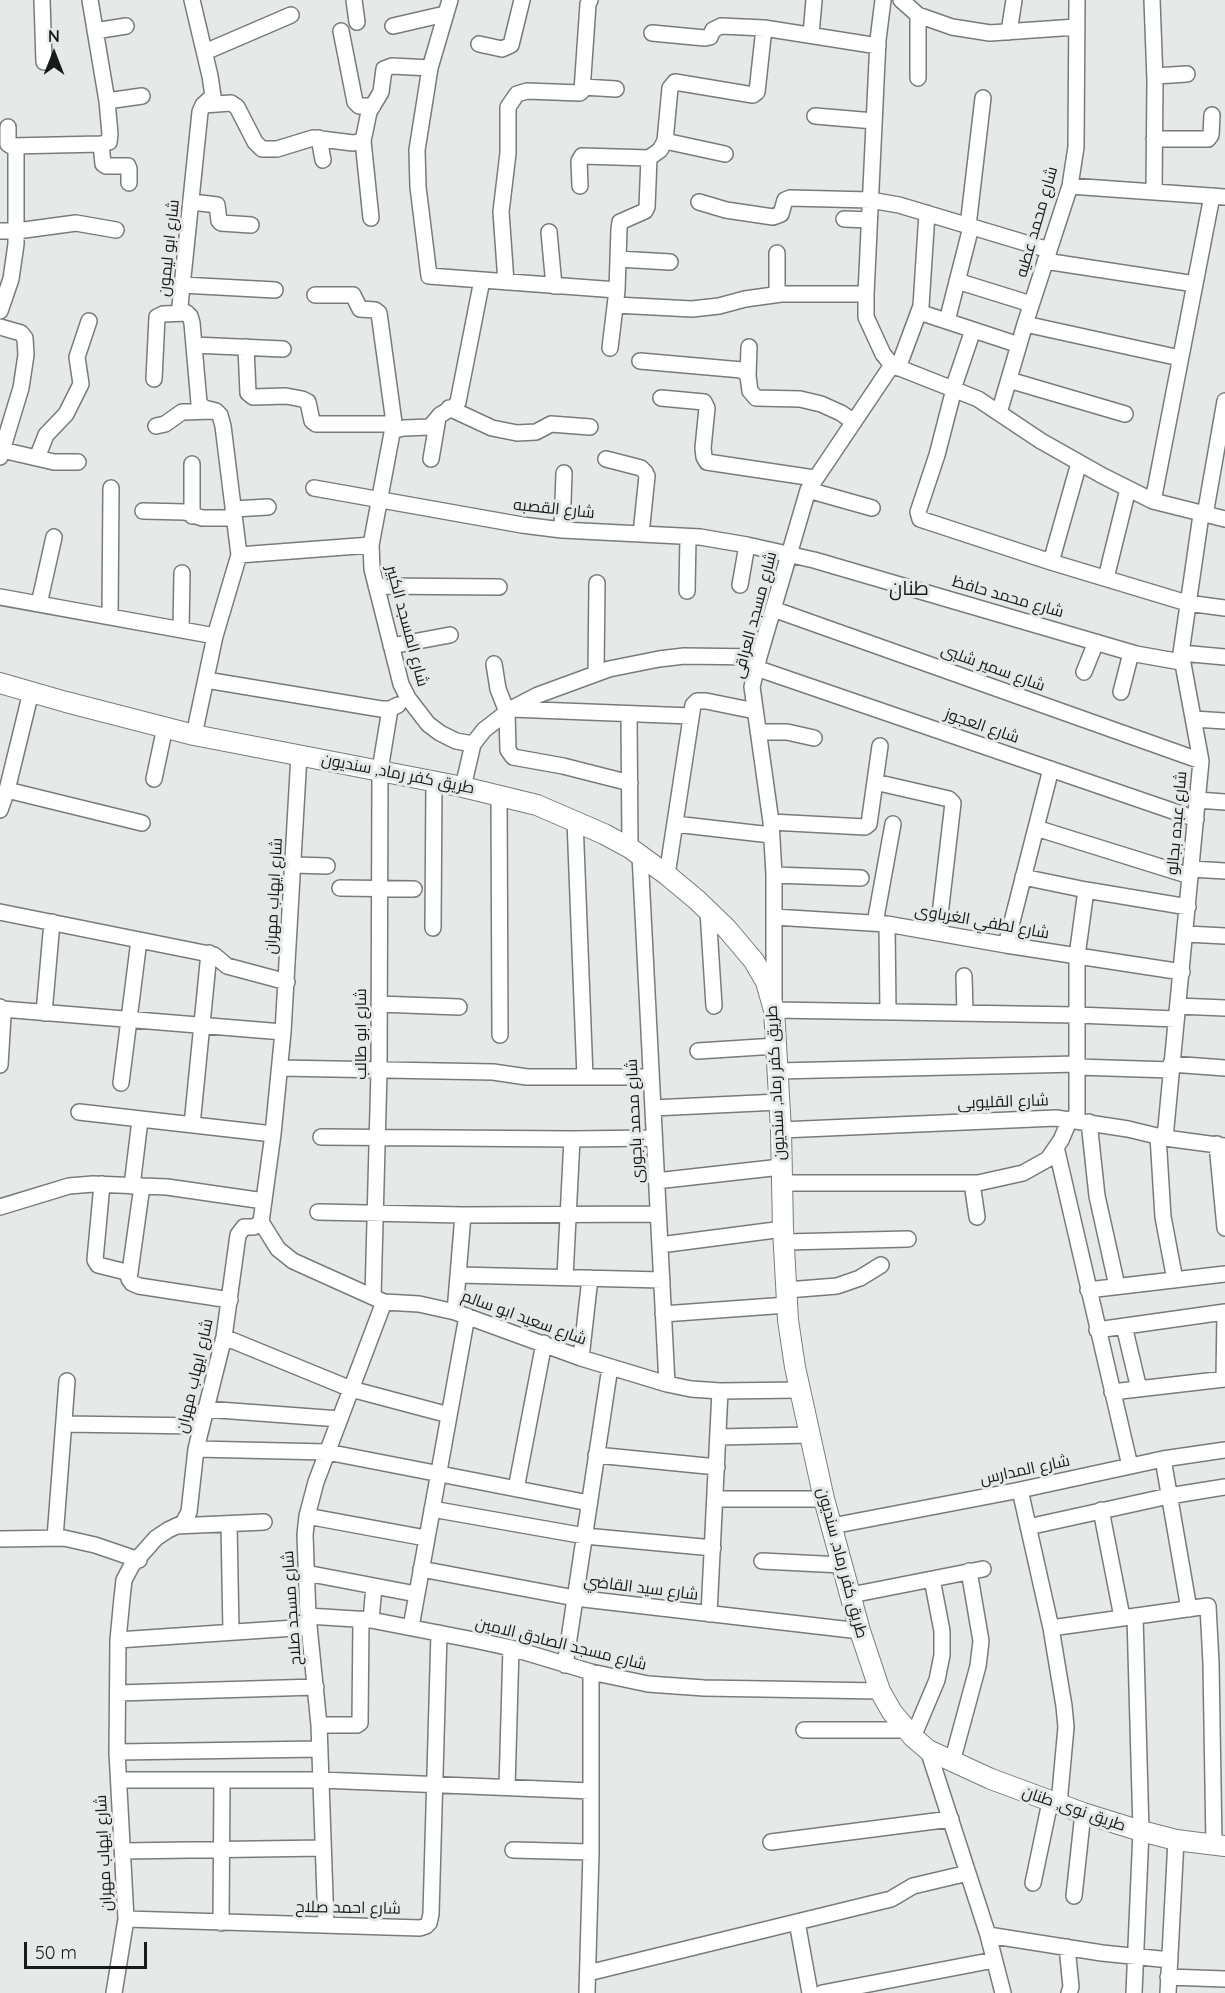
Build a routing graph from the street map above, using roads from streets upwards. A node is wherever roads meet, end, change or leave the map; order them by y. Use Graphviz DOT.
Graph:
graph roads {
  1 [pos="42,0"];
  2 [pos="90,0"];
  3 [pos="192,0"];
  4 [pos="354,0"];
  5 [pos="522,0"];
  6 [pos="590,0"];
  7 [pos="814,0"];
  8 [pos="883,0"];
  9 [pos="901,0"];
  10 [pos="1014,0"];
  11 [pos="1077,0"];
  12 [pos="1152,0"];
  13 [pos="448,7"];
  14 [pos="291,15"];
  15 [pos="918,15"];
  16 [pos="357,21"];
  17 [pos="126,26"];
  18 [pos="393,26"];
  19 [pos="1077,27"];
  20 [pos="764,28"];
  21 [pos="95,30"];
  22 [pos="341,30"];
  23 [pos="1010,32"];
  24 [pos="652,33"];
  25 [pos="811,35"];
  26 [pos="479,44"];
  27 [pos="878,46"];
  28 [pos="205,52"];
  29 [pos="44,62"];
  30 [pos="430,68"];
  31 [pos="1187,74"];
  32 [pos="1155,76"];
  33 [pos="918,78"];
  34 [pos="583,87"];
  35 [pos="615,89"];
  36 [pos="142,96"];
  37 [pos="983,98"];
  38 [pos="107,101"];
  39 [pos="203,105"];
  40 [pos="373,106"];
  41 [pos="1212,115"];
  42 [pos="815,116"];
  43 [pos="874,121"];
  44 [pos="8,127"];
  45 [pos="319,138"];
  46 [pos="1154,139"];
  47 [pos="363,141"];
  48 [pos="665,141"];
  49 [pos="100,144"];
  50 [pos="16,146"];
  51 [pos="725,154"];
  52 [pos="649,158"];
  53 [pos="323,160"];
  54 [pos="129,183"];
  55 [pos="580,186"];
  56 [pos="1070,186"];
  57 [pos="1154,192"];
  58 [pos="1218,197"];
  59 [pos="870,200"];
  60 [pos="192,202"];
  61 [pos="699,202"];
  62 [pos="927,213"];
  63 [pos="371,219"];
  64 [pos="844,219"];
  65 [pos="869,220"];
  66 [pos="251,225"];
  67 [pos="969,226"];
  68 [pos="116,230"];
  69 [pos="0,231"];
  70 [pos="17,231"];
  71 [pos="549,232"];
  72 [pos="777,253"];
  73 [pos="1047,255"];
  74 [pos="618,259"];
  75 [pos="669,262"];
  76 [pos="5,278"];
  77 [pos="482,280"];
  78 [pos="957,281"];
  79 [pos="506,282"];
  80 [pos="1195,284"];
  81 [pos="183,285"];
  82 [pos="554,286"];
  83 [pos="275,290"];
  84 [pos="777,294"];
  85 [pos="866,294"];
  86 [pos="315,295"];
  87 [pos="616,298"];
  88 [pos="1032,304"];
  89 [pos="0,311"];
  90 [pos="919,312"];
  91 [pos="186,314"];
  92 [pos="89,321"];
  93 [pos="947,321"];
  94 [pos="1025,324"];
  95 [pos="0,327"];
  96 [pos="973,330"];
  97 [pos="194,345"];
  98 [pos="1019,345"];
  99 [pos="246,347"];
  100 [pos="749,347"];
  101 [pos="610,348"];
  102 [pos="283,349"];
  103 [pos="1180,358"];
  104 [pos="640,361"];
  105 [pos="895,366"];
  106 [pos="748,376"];
  107 [pos="154,379"];
  108 [pos="1009,380"];
  109 [pos="954,389"];
  110 [pos="661,398"];
  111 [pos="1225,401"];
  112 [pos="216,411"];
  113 [pos="443,413"];
  114 [pos="999,413"];
  115 [pos="1125,414"];
  116 [pos="854,422"];
  117 [pos="156,426"];
  118 [pos="394,427"];
  119 [pos="590,427"];
  120 [pos="1,454"];
  121 [pos="37,458"];
  122 [pos="431,459"];
  123 [pos="606,459"];
  124 [pos="78,462"];
  125 [pos="1079,463"];
  126 [pos="192,464"];
  127 [pos="564,473"];
  128 [pos="811,484"];
  129 [pos="111,488"];
  130 [pos="314,488"];
  131 [pos="1128,489"];
  132 [pos="380,498"];
  133 [pos="1153,501"];
  134 [pos="268,507"];
  135 [pos="872,508"];
  136 [pos="143,511"];
  137 [pos="234,513"];
  138 [pos="1203,515"];
  139 [pos="192,516"];
  140 [pos="1225,519"];
  141 [pos="561,530"];
  142 [pos="641,534"];
  143 [pos="54,537"];
  144 [pos="688,537"];
  145 [pos="747,544"];
  146 [pos="371,545"];
  147 [pos="239,555"];
  148 [pos="790,555"];
  149 [pos="1051,562"];
  150 [pos="182,573"];
  151 [pos="1106,578"];
  152 [pos="597,583"];
  153 [pos="740,585"];
  154 [pos="376,586"];
  155 [pos="499,586"];
  156 [pos="687,591"];
  157 [pos="0,597"];
  158 [pos="1187,603"];
  159 [pos="39,604"];
  160 [pos="1225,608"];
  161 [pos="773,609"];
  162 [pos="111,617"];
  163 [pos="181,630"];
  164 [pos="450,634"];
  165 [pos="215,636"];
  166 [pos="1096,642"];
  167 [pos="391,646"];
  168 [pos="1131,652"];
  169 [pos="1181,657"];
  170 [pos="1225,657"];
  171 [pos="757,662"];
  172 [pos="494,664"];
  173 [pos="1084,672"];
  174 [pos="596,673"];
  175 [pos="206,680"];
  176 [pos="0,683"];
  177 [pos="31,692"];
  178 [pos="1120,692"];
  179 [pos="408,698"];
  180 [pos="390,709"];
  181 [pos="509,711"];
  182 [pos="755,711"];
  183 [pos="629,714"];
  184 [pos="691,716"];
  185 [pos="1194,719"];
  186 [pos="1225,721"];
  187 [pos="165,727"];
  188 [pos="758,732"];
  189 [pos="194,735"];
  190 [pos="814,738"];
  191 [pos="473,744"];
  192 [pos="880,746"];
  193 [pos="299,755"];
  194 [pos="1201,761"];
  195 [pos="1051,769"];
  196 [pos="380,770"];
  197 [pos="154,779"];
  198 [pos="434,781"];
  199 [pos="875,782"];
  200 [pos="630,783"];
  201 [pos="463,786"];
  202 [pos="7,790"];
  203 [pos="500,794"];
  204 [pos="1197,800"];
  205 [pos="1225,802"];
  206 [pos="0,810"];
  207 [pos="1196,819"];
  208 [pos="575,820"];
  209 [pos="141,822"];
  210 [pos="675,824"];
  211 [pos="893,824"];
  212 [pos="771,828"];
  213 [pos="1036,828"];
  214 [pos="635,852"];
  215 [pos="294,865"];
  216 [pos="327,866"];
  217 [pos="1225,871"];
  218 [pos="1191,872"];
  219 [pos="667,875"];
  220 [pos="774,875"];
  221 [pos="1023,877"];
  222 [pos="861,878"];
  223 [pos="340,888"];
  224 [pos="379,888"];
  225 [pos="414,889"];
  226 [pos="1086,890"];
  227 [pos="1188,907"];
  228 [pos="708,911"];
  229 [pos="0,912"];
  230 [pos="774,917"];
  231 [pos="51,922"];
  232 [pos="881,923"];
  233 [pos="433,928"];
  234 [pos="938,932"];
  235 [pos="1186,934"];
  236 [pos="1225,936"];
  237 [pos="139,940"];
  238 [pos="1006,945"];
  239 [pos="209,954"];
  240 [pos="1077,956"];
  241 [pos="1182,972"];
  242 [pos="964,976"];
  243 [pos="287,982"];
  244 [pos="379,1004"];
  245 [pos="714,1006"];
  246 [pos="459,1007"];
  247 [pos="1,1008"];
  248 [pos="1225,1008"];
  249 [pos="774,1010"];
  250 [pos="888,1012"];
  251 [pos="1177,1012"];
  252 [pos="44,1013"];
  253 [pos="965,1013"];
  254 [pos="1077,1015"];
  255 [pos="129,1019"];
  256 [pos="202,1025"];
  257 [pos="283,1032"];
  258 [pos="500,1035"];
  259 [pos="776,1046"];
  260 [pos="698,1051"];
  261 [pos="0,1065"];
  262 [pos="1077,1066"];
  263 [pos="1171,1067"];
  264 [pos="280,1068"];
  265 [pos="1225,1068"];
  266 [pos="379,1071"];
  267 [pos="777,1071"];
  268 [pos="585,1077"];
  269 [pos="650,1077"];
  270 [pos="121,1083"];
  271 [pos="779,1102"];
  272 [pos="653,1108"];
  273 [pos="80,1112"];
  274 [pos="140,1120"];
  275 [pos="1079,1120"];
  276 [pos="192,1125"];
  277 [pos="781,1130"];
  278 [pos="273,1134"];
  279 [pos="321,1137"];
  280 [pos="1162,1137"];
  281 [pos="377,1138"];
  282 [pos="654,1138"];
  283 [pos="572,1139"];
  284 [pos="1221,1145"];
  285 [pos="1056,1147"];
  286 [pos="782,1175"];
  287 [pos="656,1181"];
  288 [pos="102,1184"];
  289 [pos="972,1184"];
  290 [pos="137,1186"];
  291 [pos="264,1201"];
  292 [pos="0,1207"];
  293 [pos="318,1212"];
  294 [pos="375,1213"];
  295 [pos="657,1214"];
  296 [pos="464,1215"];
  297 [pos="568,1215"];
  298 [pos="977,1217"];
  299 [pos="261,1222"];
  300 [pos="1225,1228"];
  301 [pos="784,1236"];
  302 [pos="908,1239"];
  303 [pos="660,1245"];
  304 [pos="881,1265"];
  305 [pos="1225,1274"];
  306 [pos="458,1275"];
  307 [pos="130,1276"];
  308 [pos="565,1277"];
  309 [pos="590,1278"];
  310 [pos="662,1280"];
  311 [pos="1175,1280"];
  312 [pos="1117,1286"];
  313 [pos="1088,1290"];
  314 [pos="787,1297"];
  315 [pos="379,1299"];
  316 [pos="230,1300"];
  317 [pos="1225,1312"];
  318 [pos="461,1314"];
  319 [pos="663,1314"];
  320 [pos="1124,1326"];
  321 [pos="1097,1330"];
  322 [pos="224,1337"];
  323 [pos="543,1343"];
  324 [pos="581,1358"];
  325 [pos="610,1367"];
  326 [pos="1225,1379"];
  327 [pos="67,1381"];
  328 [pos="667,1384"];
  329 [pos="351,1389"];
  330 [pos="1138,1389"];
  331 [pos="720,1390"];
  332 [pos="800,1390"];
  333 [pos="1113,1392"];
  334 [pos="205,1408"];
  335 [pos="449,1415"];
  336 [pos="340,1419"];
  337 [pos="64,1424"];
  338 [pos="200,1426"];
  339 [pos="811,1435"];
  340 [pos="718,1437"];
  341 [pos="196,1449"];
  342 [pos="1225,1450"];
  343 [pos="327,1452"];
  344 [pos="596,1455"];
  345 [pos="1163,1459"];
  346 [pos="1131,1466"];
  347 [pos="717,1467"];
  348 [pos="438,1474"];
  349 [pos="1225,1487"];
  350 [pos="516,1489"];
  351 [pos="1020,1490"];
  352 [pos="1169,1496"];
  353 [pos="715,1499"];
  354 [pos="824,1499"];
  355 [pos="590,1503"];
  356 [pos="432,1509"];
  357 [pos="1101,1510"];
  358 [pos="307,1516"];
  359 [pos="264,1522"];
  360 [pos="229,1524"];
  361 [pos="176,1526"];
  362 [pos="832,1526"];
  363 [pos="1028,1527"];
  364 [pos="585,1536"];
  365 [pos="55,1538"];
  366 [pos="426,1538"];
  367 [pos="0,1539"];
  368 [pos="713,1548"];
  369 [pos="139,1560"];
  370 [pos="762,1561"];
  371 [pos="842,1565"];
  372 [pos="421,1569"];
  373 [pos="306,1573"];
  374 [pos="932,1579"];
  375 [pos="374,1586"];
  376 [pos="416,1594"];
  377 [pos="851,1595"];
  378 [pos="575,1598"];
  379 [pos="1189,1609"];
  380 [pos="709,1614"];
  381 [pos="1128,1616"];
  382 [pos="366,1619"];
  383 [pos="308,1622"];
  384 [pos="411,1627"];
  385 [pos="1051,1628"];
  386 [pos="860,1631"];
  387 [pos="231,1632"];
  388 [pos="439,1633"];
  389 [pos="118,1640"];
  390 [pos="511,1648"];
  391 [pos="1218,1663"];
  392 [pos="565,1665"];
  393 [pos="591,1672"];
  394 [pos="316,1687"];
  395 [pos="880,1691"];
  396 [pos="118,1693"];
  397 [pos="319,1725"];
  398 [pos="804,1730"];
  399 [pos="910,1734"];
  400 [pos="320,1749"];
  401 [pos="928,1750"];
  402 [pos="117,1752"];
  403 [pos="1219,1754"];
  404 [pos="952,1762"];
  405 [pos="118,1780"];
  406 [pos="222,1780"];
  407 [pos="321,1780"];
  408 [pos="434,1785"];
  409 [pos="507,1788"];
  410 [pos="591,1791"];
  411 [pos="1055,1803"];
  412 [pos="1083,1813"];
  413 [pos="951,1819"];
  414 [pos="1141,1831"];
  415 [pos="1176,1840"];
  416 [pos="771,1842"];
  417 [pos="1220,1845"];
  418 [pos="323,1848"];
  419 [pos="222,1849"];
  420 [pos="513,1850"];
  421 [pos="123,1851"];
  422 [pos="591,1852"];
  423 [pos="968,1873"];
  424 [pos="1033,1883"];
  425 [pos="1074,1896"];
  426 [pos="126,1919"];
  427 [pos="797,1922"];
  428 [pos="221,1923"];
  429 [pos="326,1925"];
  430 [pos="988,1935"];
  431 [pos="1067,1947"];
  432 [pos="1136,1957"];
  433 [pos="994,1960"];
  434 [pos="1170,1960"];
  435 [pos="588,1973"];
  436 [pos="1168,1977"];
  437 [pos="1225,1979"];
  438 [pos="114,1993"];
  439 [pos="587,1993"];
  440 [pos="810,1993"];
  441 [pos="822,1993"];
  442 [pos="1002,1993"];
  443 [pos="1069,1993"];
  444 [pos="1134,1993"];
  445 [pos="1167,1993"];
  1 -- 29 [label="street"];
  2 -- 21 [label="street"];
  3 -- 28 [label="street, شارع ابو ليمون"];
  4 -- 16 [label="street"];
  5 -- 26 [label="street"];
  6 -- 34 [label="street"];
  7 -- 25 [label="street"];
  8 -- 27 [label="street"];
  9 -- 15 [label="street"];
  10 -- 23 [label="street"];
  11 -- 19 [label="street, شارع محمد عطيه"];
  12 -- 32 [label="street"];
  13 -- 18 [label="street"];
  13 -- 30 [label="street"];
  14 -- 28 [label="street"];
  15 -- 23 [label="street"];
  15 -- 33 [label="street"];
  17 -- 21 [label="street"];
  19 -- 23 [label="street"];
  19 -- 56 [label="street, شارع محمد عطيه"];
  20 -- 24 [label="street"];
  20 -- 25 [label="street"];
  20 -- 48 [label="street"];
  21 -- 38 [label="street"];
  22 -- 40 [label="street"];
  25 -- 27 [label="street"];
  27 -- 43 [label="street"];
  28 -- 39 [label="street, شارع ابو ليمون"];
  30 -- 40 [label="street"];
  30 -- 77 [label="street"];
  31 -- 32 [label="street"];
  32 -- 46 [label="street"];
  34 -- 35 [label="street"];
  34 -- 79 [label="street"];
  36 -- 38 [label="street"];
  37 -- 67 [label="street"];
  38 -- 49 [label="street"];
  39 -- 45 [label="street"];
  39 -- 60 [label="street, شارع ابو ليمون"];
  40 -- 47 [label="street"];
  41 -- 46 [label="street"];
  42 -- 43 [label="street"];
  43 -- 59 [label="street"];
  44 -- 50 [label="street"];
  45 -- 47 [label="street"];
  45 -- 53 [label="street"];
  46 -- 57 [label="street"];
  47 -- 63 [label="street"];
  48 -- 51 [label="street"];
  48 -- 52 [label="street"];
  49 -- 50 [label="street"];
  49 -- 54 [label="street"];
  50 -- 70 [label="street"];
  52 -- 55 [label="street"];
  52 -- 74 [label="street"];
  56 -- 57 [label="street"];
  56 -- 73 [label="street, شارع محمد عطيه"];
  57 -- 58 [label="street"];
  58 -- 80 [label="street"];
  59 -- 61 [label="street"];
  59 -- 62 [label="street"];
  59 -- 65 [label="street"];
  60 -- 66 [label="street"];
  60 -- 81 [label="street, شارع ابو ليمون"];
  62 -- 67 [label="street"];
  62 -- 90 [label="street, شارع مسجد العراقى"];
  64 -- 65 [label="street"];
  65 -- 85 [label="street"];
  67 -- 73 [label="street"];
  67 -- 78 [label="street"];
  68 -- 70 [label="street"];
  69 -- 70 [label="street"];
  70 -- 76 [label="street"];
  71 -- 82 [label="street"];
  72 -- 84 [label="street"];
  73 -- 80 [label="street"];
  73 -- 88 [label="street, شارع محمد عطيه"];
  74 -- 75 [label="street"];
  74 -- 87 [label="street"];
  76 -- 89 [label="street"];
  77 -- 79 [label="street"];
  77 -- 113 [label="street"];
  78 -- 88 [label="street"];
  78 -- 93 [label="street"];
  79 -- 82 [label="street"];
  80 -- 103 [label="street"];
  81 -- 83 [label="street"];
  81 -- 91 [label="street, شارع ابو ليمون"];
  82 -- 87 [label="street"];
  84 -- 85 [label="street"];
  84 -- 87 [label="street"];
  85 -- 105 [label="street"];
  86 -- 118 [label="street"];
  87 -- 101 [label="street"];
  88 -- 94 [label="street, شارع محمد عطيه"];
  90 -- 93 [label="street"];
  90 -- 105 [label="street, شارع مسجد العراقى"];
  91 -- 97 [label="street, شارع ابو ليمون"];
  91 -- 107 [label="street"];
  92 -- 121 [label="street"];
  93 -- 96 [label="street"];
  94 -- 98 [label="street, شارع محمد عطيه"];
  94 -- 103 [label="street"];
  95 -- 120 [label="street"];
  96 -- 98 [label="street"];
  96 -- 109 [label="street"];
  97 -- 99 [label="street"];
  97 -- 112 [label="street, شارع ابو ليمون"];
  98 -- 108 [label="street, شارع محمد عطيه"];
  99 -- 102 [label="street"];
  99 -- 118 [label="street"];
  100 -- 106 [label="street"];
  103 -- 133 [label="street"];
  104 -- 106 [label="street"];
  105 -- 109 [label="street"];
  105 -- 116 [label="street, شارع مسجد العراقى"];
  106 -- 116 [label="street"];
  108 -- 114 [label="street, شارع محمد عطيه"];
  108 -- 115 [label="street"];
  109 -- 114 [label="street"];
  109 -- 149 [label="street"];
  110 -- 128 [label="street"];
  111 -- 138 [label="street, شارع عبده بجالو"];
  112 -- 117 [label="street"];
  112 -- 137 [label="street, شارع ابو ليمون"];
  113 -- 118 [label="street"];
  113 -- 119 [label="street"];
  113 -- 122 [label="street"];
  114 -- 125 [label="street"];
  116 -- 128 [label="street, شارع مسجد العراقى"];
  118 -- 132 [label="street, شارع المسجد الكبير"];
  120 -- 121 [label="street"];
  121 -- 124 [label="street"];
  123 -- 142 [label="street"];
  125 -- 131 [label="street"];
  125 -- 149 [label="street"];
  126 -- 139 [label="street"];
  127 -- 141 [label="street"];
  128 -- 135 [label="street"];
  128 -- 148 [label="street, شارع مسجد العراقى"];
  129 -- 162 [label="street"];
  130 -- 132 [label="street, شارع القصبه"];
  131 -- 133 [label="street"];
  131 -- 151 [label="street"];
  132 -- 141 [label="street, شارع القصبه"];
  132 -- 146 [label="street, شارع المسجد الكبير"];
  133 -- 138 [label="street"];
  134 -- 137 [label="street"];
  136 -- 139 [label="street"];
  137 -- 139 [label="street"];
  137 -- 147 [label="street, شارع ابو ليمون"];
  138 -- 140 [label="street"];
  138 -- 158 [label="street, شارع عبده بجالو"];
  141 -- 142 [label="street, شارع القصبه"];
  142 -- 144 [label="street, شارع القصبه"];
  143 -- 159 [label="street"];
  144 -- 145 [label="street, شارع القصبه"];
  144 -- 156 [label="street"];
  145 -- 148 [label="street, شارع القصبه"];
  145 -- 153 [label="street"];
  146 -- 147 [label="street"];
  146 -- 154 [label="street, شارع المسجد الكبير"];
  147 -- 165 [label="street, شارع ابو ليمون"];
  148 -- 161 [label="street, شارع مسجد العراقى"];
  148 -- 166 [label="street, شارع محمد حافظ"];
  149 -- 151 [label="street"];
  150 -- 163 [label="street"];
  151 -- 158 [label="street"];
  152 -- 174 [label="street"];
  154 -- 155 [label="street"];
  154 -- 167 [label="street, شارع المسجد الكبير"];
  157 -- 159 [label="street"];
  158 -- 160 [label="street"];
  158 -- 169 [label="street, شارع عبده بجالو"];
  159 -- 162 [label="street"];
  161 -- 171 [label="street, شارع مسجد العراقى"];
  161 -- 194 [label="street, شارع سمير شلبى"];
  162 -- 163 [label="street"];
  163 -- 165 [label="street"];
  164 -- 167 [label="street"];
  165 -- 175 [label="street, شارع ابو ليمون"];
  166 -- 168 [label="street, شارع محمد حافظ"];
  166 -- 173 [label="street"];
  167 -- 179 [label="street, شارع المسجد الكبير"];
  168 -- 169 [label="street, شارع محمد حافظ"];
  168 -- 178 [label="street"];
  169 -- 170 [label="street, شارع محمد حافظ"];
  169 -- 185 [label="street, شارع عبده بجالو"];
  171 -- 174 [label="street, شارع العجوز"];
  171 -- 182 [label="street, شارع مسجد العراقى"];
  171 -- 195 [label="street, شارع العجوز"];
  172 -- 181 [label="street"];
  174 -- 181 [label="street, شارع العجوز"];
  175 -- 180 [label="street"];
  175 -- 189 [label="street, شارع ابو ليمون"];
  176 -- 177 [label="street, طريق كفر رماد, سنديون"];
  177 -- 187 [label="street, طريق كفر رماد, سنديون"];
  177 -- 202 [label="street"];
  179 -- 180 [label="street"];
  179 -- 191 [label="street, شارع المسجد الكبير"];
  180 -- 196 [label="street, شارع ابو طالب"];
  181 -- 183 [label="street"];
  181 -- 191 [label="street, شارع العجوز"];
  181 -- 200 [label="street"];
  182 -- 184 [label="street"];
  182 -- 188 [label="street, شارع مسجد العراقى"];
  183 -- 184 [label="street"];
  183 -- 200 [label="street, شارع محمد باجورى"];
  184 -- 210 [label="street"];
  185 -- 186 [label="street"];
  185 -- 194 [label="street, شارع عبده بجالو"];
  187 -- 189 [label="street, طريق كفر رماد, سنديون"];
  187 -- 197 [label="street"];
  188 -- 190 [label="street"];
  188 -- 212 [label="street, شارع مسجد العراقى"];
  189 -- 193 [label="street, طريق كفر رماد, سنديون"];
  191 -- 201 [label="street"];
  192 -- 199 [label="street"];
  193 -- 196 [label="street, طريق كفر رماد, سنديون"];
  193 -- 215 [label="street, شارع ايهاب مهران"];
  194 -- 204 [label="street, شارع عبده بجالو"];
  195 -- 207 [label="street, شارع العجوز"];
  195 -- 213 [label="street"];
  196 -- 198 [label="street, طريق كفر رماد, سنديون"];
  196 -- 224 [label="street, شارع ابو طالب"];
  198 -- 201 [label="street, طريق كفر رماد, سنديون"];
  198 -- 233 [label="street"];
  199 -- 212 [label="street"];
  199 -- 234 [label="street"];
  200 -- 214 [label="street, شارع محمد باجورى"];
  201 -- 203 [label="street, طريق كفر رماد, سنديون"];
  202 -- 206 [label="street"];
  202 -- 209 [label="street"];
  203 -- 208 [label="street, طريق كفر رماد, سنديون"];
  203 -- 258 [label="street"];
  204 -- 205 [label="street"];
  204 -- 207 [label="street, شارع عبده بجالو"];
  207 -- 218 [label="street, شارع عبده بجالو"];
  208 -- 214 [label="street, طريق كفر رماد, سنديون"];
  208 -- 268 [label="street"];
  210 -- 212 [label="street"];
  210 -- 219 [label="street"];
  211 -- 232 [label="street"];
  212 -- 220 [label="street, شارع مسجد العراقى"];
  213 -- 218 [label="street"];
  213 -- 221 [label="street"];
  214 -- 219 [label="street, طريق كفر رماد, سنديون"];
  214 -- 269 [label="street, شارع محمد باجورى"];
  215 -- 216 [label="street"];
  215 -- 243 [label="street, شارع ايهاب مهران"];
  217 -- 218 [label="street"];
  218 -- 227 [label="street, شارع عبده بجالو"];
  219 -- 228 [label="street, طريق كفر رماد, سنديون"];
  220 -- 222 [label="street"];
  220 -- 230 [label="street, شارع مسجد العراقى"];
  221 -- 226 [label="street"];
  221 -- 238 [label="street"];
  223 -- 224 [label="street"];
  224 -- 225 [label="street"];
  224 -- 244 [label="street, شارع ابو طالب"];
  226 -- 227 [label="street"];
  226 -- 240 [label="street"];
  227 -- 235 [label="street, شارع عبده بجالو"];
  228 -- 245 [label="street"];
  228 -- 249 [label="street, طريق كفر رماد, سنديون"];
  229 -- 231 [label="street"];
  230 -- 232 [label="street, شارع لطفي الغرباوى"];
  230 -- 249 [label="street, شارع مسجد العراقى"];
  231 -- 237 [label="street"];
  231 -- 252 [label="street"];
  232 -- 234 [label="street, شارع لطفي الغرباوى"];
  232 -- 250 [label="street"];
  234 -- 238 [label="street, شارع لطفي الغرباوى"];
  235 -- 236 [label="street"];
  235 -- 241 [label="street, شارع عبده بجالو"];
  237 -- 239 [label="street"];
  237 -- 255 [label="street"];
  238 -- 240 [label="street, شارع لطفي الغرباوى"];
  239 -- 243 [label="street"];
  239 -- 256 [label="street"];
  240 -- 241 [label="street, شارع لطفي الغرباوى"];
  240 -- 254 [label="street"];
  241 -- 251 [label="street, شارع عبده بجالو"];
  242 -- 253 [label="street"];
  243 -- 257 [label="street, شارع ايهاب مهران"];
  244 -- 246 [label="street"];
  244 -- 266 [label="street, شارع ابو طالب"];
  247 -- 252 [label="street"];
  247 -- 261 [label="street"];
  248 -- 251 [label="street"];
  249 -- 250 [label="street"];
  249 -- 259 [label="street, طريق كفر رماد, سنديون"];
  250 -- 253 [label="street"];
  251 -- 254 [label="street"];
  251 -- 263 [label="street, شارع عبده بجالو"];
  252 -- 255 [label="street"];
  253 -- 254 [label="street"];
  254 -- 262 [label="street"];
  255 -- 256 [label="street"];
  255 -- 270 [label="street"];
  256 -- 257 [label="street"];
  256 -- 276 [label="street"];
  257 -- 264 [label="street, شارع ايهاب مهران"];
  259 -- 260 [label="street"];
  259 -- 267 [label="street, طريق كفر رماد, سنديون"];
  262 -- 263 [label="street"];
  262 -- 267 [label="street"];
  262 -- 275 [label="street"];
  263 -- 265 [label="street"];
  263 -- 280 [label="street, شارع عبده بجالو"];
  264 -- 266 [label="street"];
  264 -- 278 [label="street, شارع ايهاب مهران"];
  266 -- 268 [label="street"];
  266 -- 281 [label="street, شارع ابو طالب"];
  267 -- 271 [label="street, طريق كفر رماد, سنديون"];
  268 -- 269 [label="street"];
  269 -- 272 [label="street, شارع محمد باجورى"];
  271 -- 272 [label="street"];
  271 -- 277 [label="street, طريق كفر رماد, سنديون"];
  272 -- 282 [label="street, شارع محمد باجورى"];
  273 -- 274 [label="street"];
  274 -- 276 [label="street"];
  274 -- 290 [label="street"];
  275 -- 277 [label="street, شارع القليوبى"];
  275 -- 280 [label="street, شارع القليوبى"];
  275 -- 285 [label="street"];
  275 -- 312 [label="street"];
  276 -- 278 [label="street"];
  277 -- 286 [label="street, طريق كفر رماد, سنديون"];
  278 -- 291 [label="street, شارع ايهاب مهران"];
  279 -- 281 [label="street"];
  280 -- 284 [label="street, شارع القليوبى"];
  280 -- 311 [label="street, شارع عبده بجالو"];
  281 -- 283 [label="street"];
  281 -- 294 [label="street, شارع ابو طالب"];
  282 -- 283 [label="street"];
  282 -- 287 [label="street, شارع محمد باجورى"];
  283 -- 297 [label="street"];
  284 -- 300 [label="street"];
  285 -- 289 [label="street"];
  285 -- 313 [label="street"];
  286 -- 287 [label="street"];
  286 -- 289 [label="street"];
  286 -- 301 [label="street, طريق كفر رماد, سنديون"];
  287 -- 295 [label="street, شارع محمد باجورى"];
  288 -- 290 [label="street"];
  288 -- 292 [label="street"];
  288 -- 307 [label="street"];
  289 -- 298 [label="street"];
  290 -- 291 [label="street"];
  290 -- 307 [label="street"];
  291 -- 299 [label="street, شارع ايهاب مهران"];
  293 -- 294 [label="street"];
  294 -- 296 [label="street"];
  294 -- 315 [label="street, شارع ابو طالب"];
  295 -- 297 [label="street"];
  295 -- 303 [label="street, شارع محمد باجورى"];
  296 -- 297 [label="street"];
  296 -- 306 [label="street"];
  297 -- 308 [label="street"];
  299 -- 315 [label="street, شارع سعيد ابو سالم"];
  299 -- 316 [label="street, شارع ايهاب مهران"];
  301 -- 302 [label="street"];
  301 -- 303 [label="street"];
  301 -- 314 [label="street, طريق كفر رماد, سنديون"];
  303 -- 310 [label="street, شارع محمد باجورى"];
  304 -- 314 [label="street"];
  305 -- 311 [label="street"];
  306 -- 308 [label="street"];
  306 -- 318 [label="street"];
  307 -- 316 [label="street"];
  308 -- 309 [label="street"];
  309 -- 310 [label="street"];
  309 -- 324 [label="street"];
  310 -- 319 [label="street, شارع محمد باجورى"];
  311 -- 312 [label="street"];
  312 -- 313 [label="street"];
  313 -- 321 [label="street"];
  314 -- 319 [label="street"];
  314 -- 332 [label="street, طريق كفر رماد, سنديون"];
  315 -- 318 [label="street, شارع سعيد ابو سالم"];
  315 -- 329 [label="street, شارع مسجد صلاح"];
  316 -- 322 [label="street, شارع ايهاب مهران"];
  317 -- 320 [label="street"];
  317 -- 326 [label="street"];
  318 -- 323 [label="street, شارع سعيد ابو سالم"];
  318 -- 335 [label="street"];
  319 -- 328 [label="street, شارع محمد باجورى"];
  320 -- 321 [label="street"];
  320 -- 330 [label="street"];
  321 -- 333 [label="street"];
  322 -- 329 [label="street"];
  322 -- 334 [label="street, شارع ايهاب مهران"];
  323 -- 324 [label="street, شارع سعيد ابو سالم"];
  323 -- 350 [label="street"];
  324 -- 325 [label="street, شارع سعيد ابو سالم"];
  325 -- 328 [label="street, شارع سعيد ابو سالم"];
  325 -- 344 [label="street"];
  326 -- 330 [label="street"];
  327 -- 337 [label="street"];
  328 -- 331 [label="street, شارع سعيد ابو سالم"];
  329 -- 335 [label="street"];
  329 -- 336 [label="street, شارع مسجد صلاح"];
  330 -- 333 [label="street"];
  331 -- 332 [label="street, شارع سعيد ابو سالم"];
  331 -- 340 [label="street"];
  332 -- 339 [label="street, طريق كفر رماد, سنديون"];
  333 -- 346 [label="street"];
  334 -- 336 [label="street"];
  334 -- 338 [label="street, شارع ايهاب مهران"];
  335 -- 348 [label="street"];
  336 -- 343 [label="street, شارع مسجد صلاح"];
  337 -- 338 [label="street"];
  337 -- 365 [label="street"];
  338 -- 341 [label="street, شارع ايهاب مهران"];
  339 -- 340 [label="street"];
  339 -- 354 [label="street, طريق كفر رماد, سنديون"];
  340 -- 347 [label="street"];
  341 -- 343 [label="street"];
  341 -- 361 [label="street, شارع ايهاب مهران"];
  342 -- 345 [label="street, شارع المدارس"];
  343 -- 348 [label="street"];
  343 -- 358 [label="street, شارع مسجد صلاح"];
  344 -- 347 [label="street"];
  344 -- 355 [label="street"];
  345 -- 346 [label="street, شارع المدارس"];
  345 -- 352 [label="street"];
  346 -- 351 [label="street, شارع المدارس"];
  347 -- 353 [label="street"];
  348 -- 350 [label="street"];
  348 -- 356 [label="street"];
  349 -- 352 [label="street"];
  350 -- 355 [label="street"];
  351 -- 362 [label="street, شارع المدارس"];
  351 -- 363 [label="street"];
  352 -- 357 [label="street"];
  352 -- 379 [label="street"];
  353 -- 354 [label="street"];
  353 -- 368 [label="street"];
  354 -- 362 [label="street, طريق كفر رماد, سنديون"];
  355 -- 364 [label="street"];
  356 -- 364 [label="street"];
  356 -- 366 [label="street"];
  357 -- 363 [label="street"];
  357 -- 381 [label="street"];
  358 -- 366 [label="street"];
  358 -- 373 [label="street, شارع مسجد صلاح"];
  359 -- 360 [label="street"];
  360 -- 361 [label="street"];
  360 -- 387 [label="street"];
  361 -- 369 [label="street, شارع ايهاب مهران"];
  362 -- 371 [label="street, طريق كفر رماد, سنديون"];
  363 -- 385 [label="street"];
  364 -- 368 [label="street"];
  364 -- 378 [label="street"];
  365 -- 367 [label="street"];
  365 -- 369 [label="street"];
  366 -- 372 [label="street"];
  368 -- 380 [label="street"];
  369 -- 389 [label="street, شارع ايهاب مهران"];
  370 -- 371 [label="street"];
  371 -- 377 [label="street, طريق كفر رماد, سنديون"];
  372 -- 376 [label="street"];
  372 -- 378 [label="street, شارع سيد القاضي"];
  373 -- 375 [label="street"];
  373 -- 383 [label="street, شارع مسجد صلاح"];
  374 -- 377 [label="street"];
  374 -- 399 [label="street"];
  374 -- 404 [label="street"];
  375 -- 376 [label="street"];
  375 -- 382 [label="street"];
  376 -- 384 [label="street"];
  377 -- 386 [label="street, طريق كفر رماد, سنديون"];
  378 -- 380 [label="street, شارع سيد القاضي"];
  378 -- 392 [label="street"];
  379 -- 381 [label="street"];
  379 -- 391 [label="street"];
  380 -- 386 [label="street, شارع سيد القاضي"];
  381 -- 385 [label="street"];
  381 -- 414 [label="street"];
  382 -- 383 [label="street, شارع مسجد الصادق الامين"];
  382 -- 384 [label="street, شارع مسجد الصادق الامين"];
  382 -- 397 [label="street"];
  383 -- 387 [label="street, شارع مسجد الصادق الامين"];
  383 -- 394 [label="street, شارع مسجد صلاح"];
  384 -- 388 [label="street, شارع مسجد الصادق الامين"];
  385 -- 411 [label="street"];
  386 -- 395 [label="street, طريق كفر رماد, سنديون"];
  387 -- 389 [label="street, شارع مسجد الصادق الامين"];
  388 -- 390 [label="street, شارع مسجد الصادق الامين"];
  388 -- 408 [label="street, شارع احمد صلاح"];
  389 -- 396 [label="street, شارع ايهاب مهران"];
  390 -- 392 [label="street, شارع مسجد الصادق الامين"];
  390 -- 409 [label="street"];
  391 -- 403 [label="street"];
  392 -- 393 [label="street, شارع مسجد الصادق الامين"];
  393 -- 395 [label="street, شارع مسجد الصادق الامين"];
  393 -- 410 [label="street"];
  394 -- 396 [label="street"];
  394 -- 397 [label="street, شارع مسجد صلاح"];
  395 -- 399 [label="street, طريق كفر رماد, سنديون"];
  396 -- 402 [label="street, شارع ايهاب مهران"];
  397 -- 400 [label="street, شارع مسجد صلاح"];
  398 -- 399 [label="street"];
  399 -- 401 [label="street, طريق كفر رماد, سنديون"];
  400 -- 402 [label="street"];
  400 -- 407 [label="street, شارع مسجد صلاح"];
  401 -- 404 [label="street, طريق نوى, طنان"];
  401 -- 413 [label="street"];
  402 -- 405 [label="street, شارع ايهاب مهران"];
  403 -- 417 [label="street"];
  404 -- 411 [label="street, طريق نوى, طنان"];
  405 -- 406 [label="street"];
  405 -- 421 [label="street, شارع ايهاب مهران"];
  406 -- 407 [label="street"];
  406 -- 419 [label="street"];
  407 -- 408 [label="street"];
  407 -- 418 [label="street, شارع مسجد صلاح"];
  408 -- 409 [label="street"];
  408 -- 429 [label="street, شارع احمد صلاح"];
  409 -- 410 [label="street"];
  410 -- 422 [label="street"];
  411 -- 412 [label="street, طريق نوى, طنان"];
  411 -- 424 [label="street"];
  412 -- 414 [label="street, طريق نوى, طنان"];
  412 -- 425 [label="street"];
  413 -- 416 [label="street"];
  413 -- 423 [label="street"];
  414 -- 415 [label="street, طريق نوى, طنان"];
  414 -- 432 [label="street"];
  415 -- 417 [label="street, طريق نوى, طنان"];
  415 -- 434 [label="street"];
  418 -- 419 [label="street"];
  418 -- 429 [label="street, شارع مسجد صلاح"];
  419 -- 421 [label="street"];
  419 -- 428 [label="street"];
  420 -- 422 [label="street"];
  421 -- 426 [label="street, شارع ايهاب مهران"];
  422 -- 435 [label="street"];
  423 -- 427 [label="street"];
  423 -- 430 [label="street"];
  426 -- 428 [label="street, شارع احمد صلاح"];
  426 -- 438 [label="street, شارع ايهاب مهران"];
  427 -- 435 [label="street"];
  427 -- 440 [label="street"];
  428 -- 429 [label="street, شارع احمد صلاح"];
  430 -- 431 [label="street"];
  430 -- 433 [label="street"];
  431 -- 432 [label="street"];
  431 -- 443 [label="street"];
  432 -- 434 [label="street"];
  432 -- 444 [label="street"];
  433 -- 441 [label="street"];
  433 -- 442 [label="street"];
  434 -- 436 [label="street"];
  435 -- 439 [label="street"];
  436 -- 437 [label="street"];
  436 -- 445 [label="street"];
}
